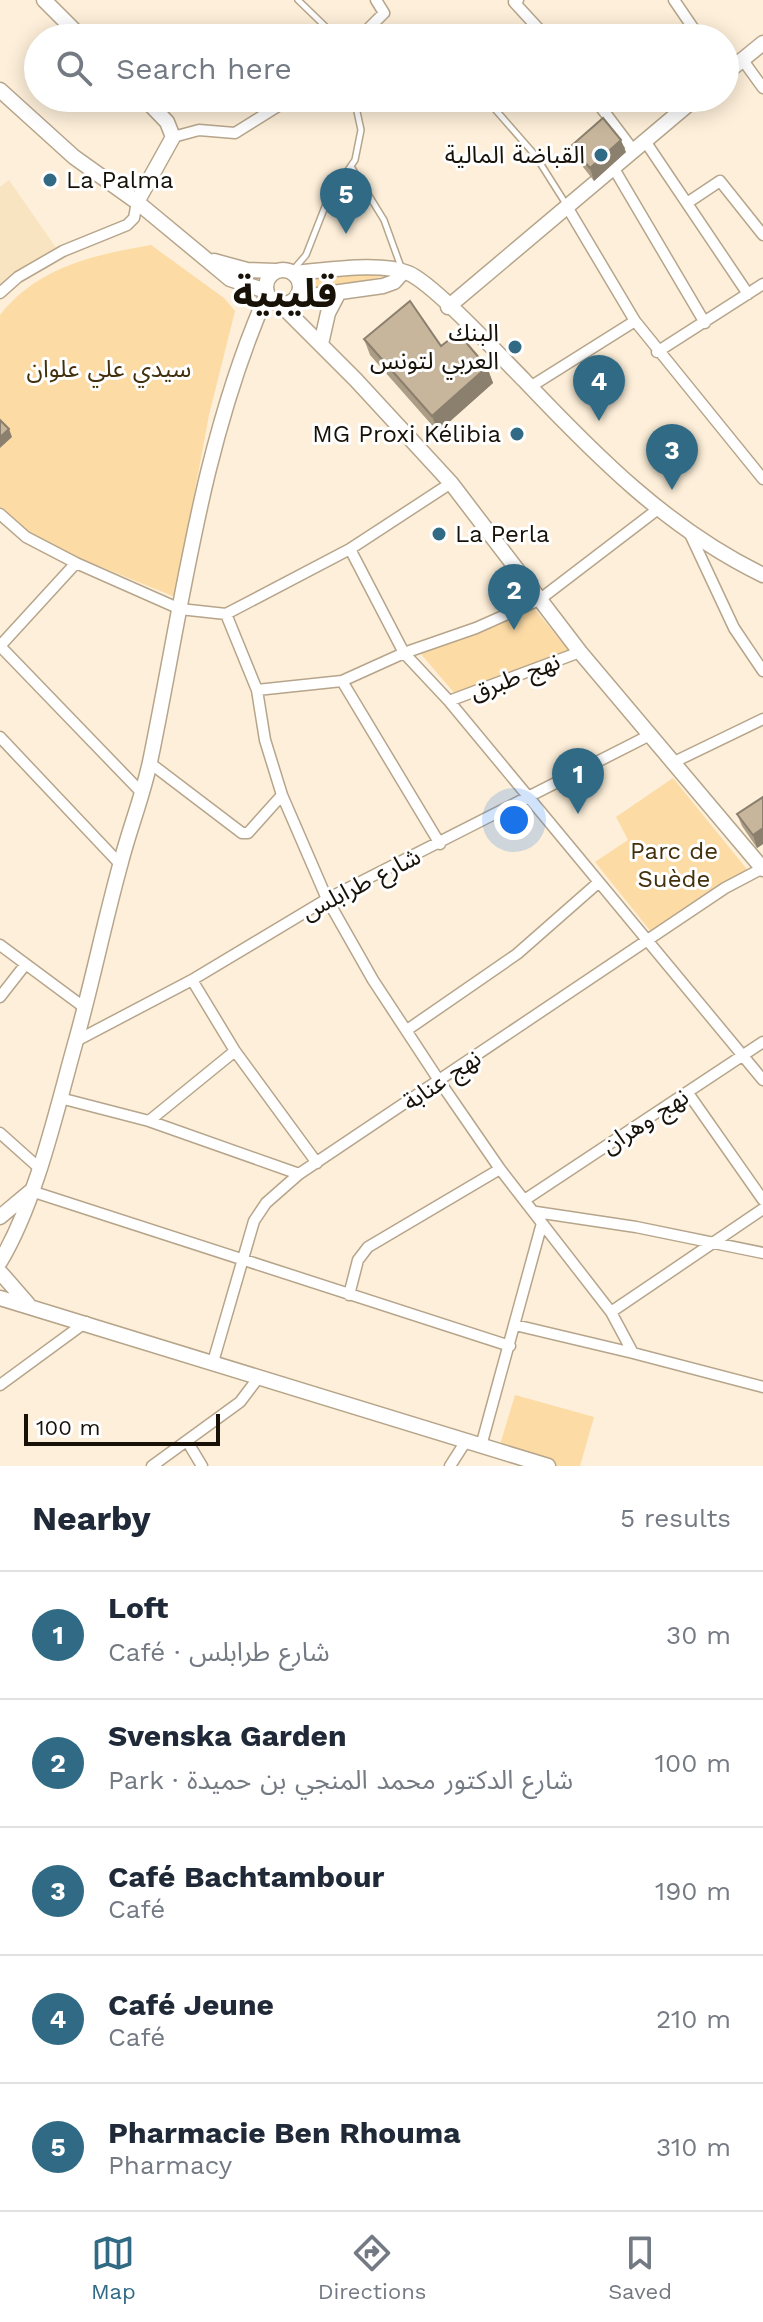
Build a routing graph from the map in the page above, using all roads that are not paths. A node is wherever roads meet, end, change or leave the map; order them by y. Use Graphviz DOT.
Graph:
graph roads {
  1 [pos="44,0"];
  2 [pos="298,0"];
  3 [pos="376,0"];
  4 [pos="674,0"];
  5 [pos="515,1"];
  6 [pos="68,24"];
  7 [pos="323,24"];
  8 [pos="373,24"];
  9 [pos="535,24"];
  10 [pos="690,24"];
  11 [pos="763,43"];
  12 [pos="742,59"];
  13 [pos="739,62"];
  14 [pos="763,88"];
  15 [pos="0,90"];
  16 [pos="24,112"];
  17 [pos="24,112"];
  18 [pos="157,112"];
  19 [pos="269,112"];
  20 [pos="357,112"];
  21 [pos="497,112"];
  22 [pos="607,112"];
  23 [pos="679,112"];
  24 [pos="173,137"];
  25 [pos="639,145"];
  26 [pos="613,167"];
  27 [pos="352,168"];
  28 [pos="137,202"];
  29 [pos="687,203"];
  30 [pos="566,205"];
  31 [pos="763,235"];
  32 [pos="202,256"];
  33 [pos="286,272"];
  34 [pos="403,272"];
  35 [pos="763,284"];
  36 [pos="0,293"];
  37 [pos="338,294"];
  38 [pos="748,294"];
  39 [pos="272,298"];
  40 [pos="297,298"];
  41 [pos="448,307"];
  42 [pos="635,321"];
  43 [pos="705,323"];
  44 [pos="321,344"];
  45 [pos="657,352"];
  46 [pos="530,387"];
  47 [pos="763,479"];
  48 [pos="451,483"];
  49 [pos="658,509"];
  50 [pos="0,514"];
  51 [pos="690,534"];
  52 [pos="350,549"];
  53 [pos="76,563"];
  54 [pos="763,575"];
  55 [pos="539,600"];
  56 [pos="180,609"];
  57 [pos="226,614"];
  58 [pos="580,652"];
  59 [pos="404,653"];
  60 [pos="763,671"];
  61 [pos="342,681"];
  62 [pos="257,690"];
  63 [pos="449,701"];
  64 [pos="763,719"];
  65 [pos="650,735"];
  66 [pos="0,737"];
  67 [pos="150,763"];
  68 [pos="672,763"];
  69 [pos="141,792"];
  70 [pos="282,795"];
  71 [pos="529,798"];
  72 [pos="440,844"];
  73 [pos="120,864"];
  74 [pos="763,869"];
  75 [pos="599,882"];
  76 [pos="327,899"];
  77 [pos="650,941"];
  78 [pos="0,945"];
  79 [pos="25,965"];
  80 [pos="192,980"];
  81 [pos="0,997"];
  82 [pos="85,1008"];
  83 [pos="407,1030"];
  84 [pos="76,1041"];
  85 [pos="763,1042"];
  86 [pos="235,1051"];
  87 [pos="743,1056"];
  88 [pos="763,1080"];
  89 [pos="440,1082"];
  90 [pos="688,1093"];
  91 [pos="60,1098"];
  92 [pos="149,1121"];
  93 [pos="0,1133"];
  94 [pos="317,1163"];
  95 [pos="38,1167"];
  96 [pos="500,1169"];
  97 [pos="299,1174"];
  98 [pos="31,1191"];
  99 [pos="526,1199"];
  100 [pos="763,1200"];
  101 [pos="763,1209"];
  102 [pos="536,1212"];
  103 [pos="0,1217"];
  104 [pos="542,1223"];
  105 [pos="710,1244"];
  106 [pos="763,1253"];
  107 [pos="242,1259"];
  108 [pos="0,1262"];
  109 [pos="0,1272"];
  110 [pos="349,1295"];
  111 [pos="0,1298"];
  112 [pos="28,1304"];
  113 [pos="611,1312"];
  114 [pos="86,1322"];
  115 [pos="515,1325"];
  116 [pos="510,1346"];
  117 [pos="633,1353"];
  118 [pos="213,1362"];
  119 [pos="259,1377"];
  120 [pos="0,1385"];
  121 [pos="761,1389"];
  122 [pos="187,1441"];
  123 [pos="466,1441"];
  124 [pos="481,1446"];
  125 [pos="152,1466"];
  126 [pos="202,1466"];
  127 [pos="450,1466"];
  128 [pos="548,1466"];
  1 -- 6 [label="street"];
  2 -- 7 [label="lane"];
  3 -- 8 [label="street"];
  4 -- 10 [label="street"];
  5 -- 9 [label="street"];
  11 -- 12 [label="street"];
  12 -- 13 [label="street"];
  12 -- 14 [label="street"];
  15 -- 16 [label="street"];
  17 -- 28 [label="street"];
  18 -- 24 [label="street"];
  19 -- 24 [label="street"];
  20 -- 27 [label="lane"];
  21 -- 30 [label="lane"];
  22 -- 25 [label="street"];
  23 -- 25 [label="street"];
  24 -- 28 [label="street"];
  25 -- 26 [label="street"];
  25 -- 29 [label="street"];
  26 -- 30 [label="street"];
  26 -- 43 [label="street"];
  27 -- 33 [label="lane"];
  27 -- 34 [label="lane"];
  28 -- 32 [label="street"];
  28 -- 36 [label="street"];
  29 -- 31 [label="street"];
  29 -- 38 [label="street"];
  30 -- 41 [label="street"];
  30 -- 42 [label="street"];
  32 -- 33 [label="street"];
  32 -- 39 [label="street"];
  33 -- 34 [label="street"];
  33 -- 39 [label="street"];
  33 -- 40 [label="street"];
  34 -- 37 [label="street"];
  34 -- 41 [label="street"];
  35 -- 38 [label="street"];
  37 -- 40 [label="street"];
  37 -- 44 [label="street"];
  38 -- 43 [label="street"];
  39 -- 40 [label="street"];
  39 -- 44 [label="street"];
  39 -- 56 [label="street"];
  41 -- 46 [label="street"];
  42 -- 45 [label="street"];
  42 -- 46 [label="street"];
  43 -- 45 [label="street"];
  44 -- 48 [label="street"];
  45 -- 47 [label="street"];
  46 -- 49 [label="street"];
  48 -- 52 [label="street"];
  48 -- 55 [label="street"];
  49 -- 51 [label="street"];
  49 -- 55 [label="street"];
  50 -- 53 [label="street"];
  51 -- 54 [label="street"];
  51 -- 60 [label="street"];
  52 -- 57 [label="street"];
  52 -- 59 [label="street"];
  53 -- 56 [label="street"];
  53 -- 69 [label="street"];
  55 -- 58 [label="street"];
  55 -- 59 [label="street"];
  56 -- 57 [label="street"];
  56 -- 67 [label="street"];
  57 -- 62 [label="street"];
  58 -- 63 [label="street, نهج طبرق"];
  58 -- 65 [label="street"];
  59 -- 61 [label="street"];
  59 -- 63 [label="street"];
  61 -- 62 [label="street"];
  61 -- 72 [label="street"];
  62 -- 70 [label="street"];
  63 -- 71 [label="street"];
  64 -- 68 [label="street"];
  65 -- 68 [label="street"];
  65 -- 71 [label="street, شارع طرابلس"];
  66 -- 73 [label="street"];
  67 -- 69 [label="street"];
  67 -- 70 [label="street"];
  68 -- 74 [label="street"];
  69 -- 73 [label="street"];
  70 -- 76 [label="street"];
  71 -- 72 [label="street, شارع طرابلس"];
  71 -- 75 [label="street"];
  72 -- 76 [label="street, شارع طرابلس"];
  73 -- 82 [label="street"];
  74 -- 77 [label="street, نهج عنابة"];
  75 -- 77 [label="street"];
  75 -- 83 [label="street"];
  76 -- 80 [label="street, شارع طرابلس"];
  76 -- 83 [label="street"];
  77 -- 87 [label="street"];
  77 -- 89 [label="street, نهج عنابة"];
  78 -- 79 [label="street"];
  79 -- 81 [label="street"];
  79 -- 82 [label="street"];
  80 -- 84 [label="street, شارع طرابلس"];
  80 -- 86 [label="street"];
  82 -- 84 [label="street"];
  83 -- 89 [label="street"];
  84 -- 91 [label="street"];
  85 -- 87 [label="street, نهج وهران"];
  86 -- 92 [label="street"];
  86 -- 94 [label="street"];
  87 -- 88 [label="street"];
  87 -- 90 [label="street, نهج وهران"];
  89 -- 94 [label="street, نهج عنابة"];
  89 -- 96 [label="street"];
  90 -- 99 [label="street, نهج وهران"];
  90 -- 100 [label="street"];
  91 -- 92 [label="street"];
  91 -- 95 [label="street"];
  92 -- 97 [label="street"];
  93 -- 95 [label="street"];
  94 -- 97 [label="street, نهج عنابة"];
  95 -- 98 [label="street"];
  96 -- 99 [label="street"];
  96 -- 110 [label="street"];
  97 -- 107 [label="street, نهج عنابة"];
  98 -- 103 [label="street"];
  98 -- 107 [label="street"];
  98 -- 108 [label="street"];
  99 -- 102 [label="street"];
  101 -- 105 [label="street"];
  102 -- 104 [label="street"];
  102 -- 105 [label="street"];
  104 -- 113 [label="street"];
  104 -- 115 [label="street"];
  105 -- 106 [label="street"];
  105 -- 113 [label="street"];
  107 -- 110 [label="street"];
  107 -- 118 [label="street, نهج عنابة"];
  109 -- 112 [label="street"];
  110 -- 116 [label="street"];
  111 -- 112 [label="street"];
  112 -- 114 [label="street"];
  113 -- 117 [label="street"];
  114 -- 118 [label="street"];
  114 -- 120 [label="street"];
  115 -- 116 [label="street"];
  115 -- 117 [label="street"];
  116 -- 124 [label="street"];
  117 -- 121 [label="street"];
  118 -- 119 [label="street"];
  119 -- 122 [label="street"];
  119 -- 123 [label="street"];
  122 -- 125 [label="street"];
  122 -- 126 [label="street"];
  123 -- 124 [label="street"];
  123 -- 127 [label="street"];
  124 -- 128 [label="street"];
}
